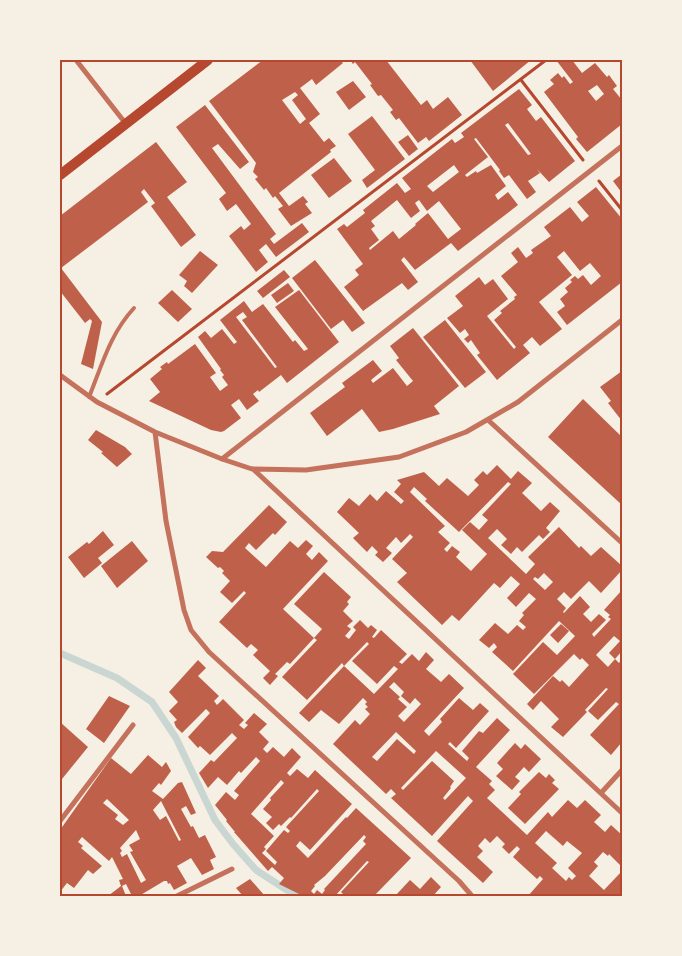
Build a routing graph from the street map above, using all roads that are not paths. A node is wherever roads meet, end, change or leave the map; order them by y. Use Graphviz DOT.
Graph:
graph roads {
  1 [pos="76,60"];
  2 [pos="208,60"];
  3 [pos="126,124"];
  4 [pos="622,146"];
  5 [pos="60,175"];
  6 [pos="134,308"];
  7 [pos="622,320"];
  8 [pos="60,375"];
  9 [pos="89,397"];
  10 [pos="488,420"];
  11 [pos="155,432"];
  12 [pos="222,458"];
  13 [pos="252,469"];
  14 [pos="622,543"];
  15 [pos="133,725"];
  16 [pos="622,770"];
  17 [pos="601,793"];
  18 [pos="622,813"];
  19 [pos="60,820"];
  20 [pos="232,869"];
  21 [pos="177,896"];
  22 [pos="472,896"];
  1 -- 3 [label="street"];
  2 -- 3 [label="main road"];
  3 -- 5 [label="main road"];
  4 -- 12 [label="street"];
  6 -- 9 [label="lane"];
  7 -- 10 [label="street"];
  8 -- 9 [label="street"];
  9 -- 11 [label="street"];
  10 -- 13 [label="street"];
  10 -- 14 [label="street"];
  11 -- 12 [label="street"];
  11 -- 22 [label="street"];
  12 -- 13 [label="street"];
  13 -- 17 [label="street"];
  15 -- 19 [label="street"];
  16 -- 17 [label="street"];
  17 -- 18 [label="street"];
  20 -- 21 [label="street"];
}
